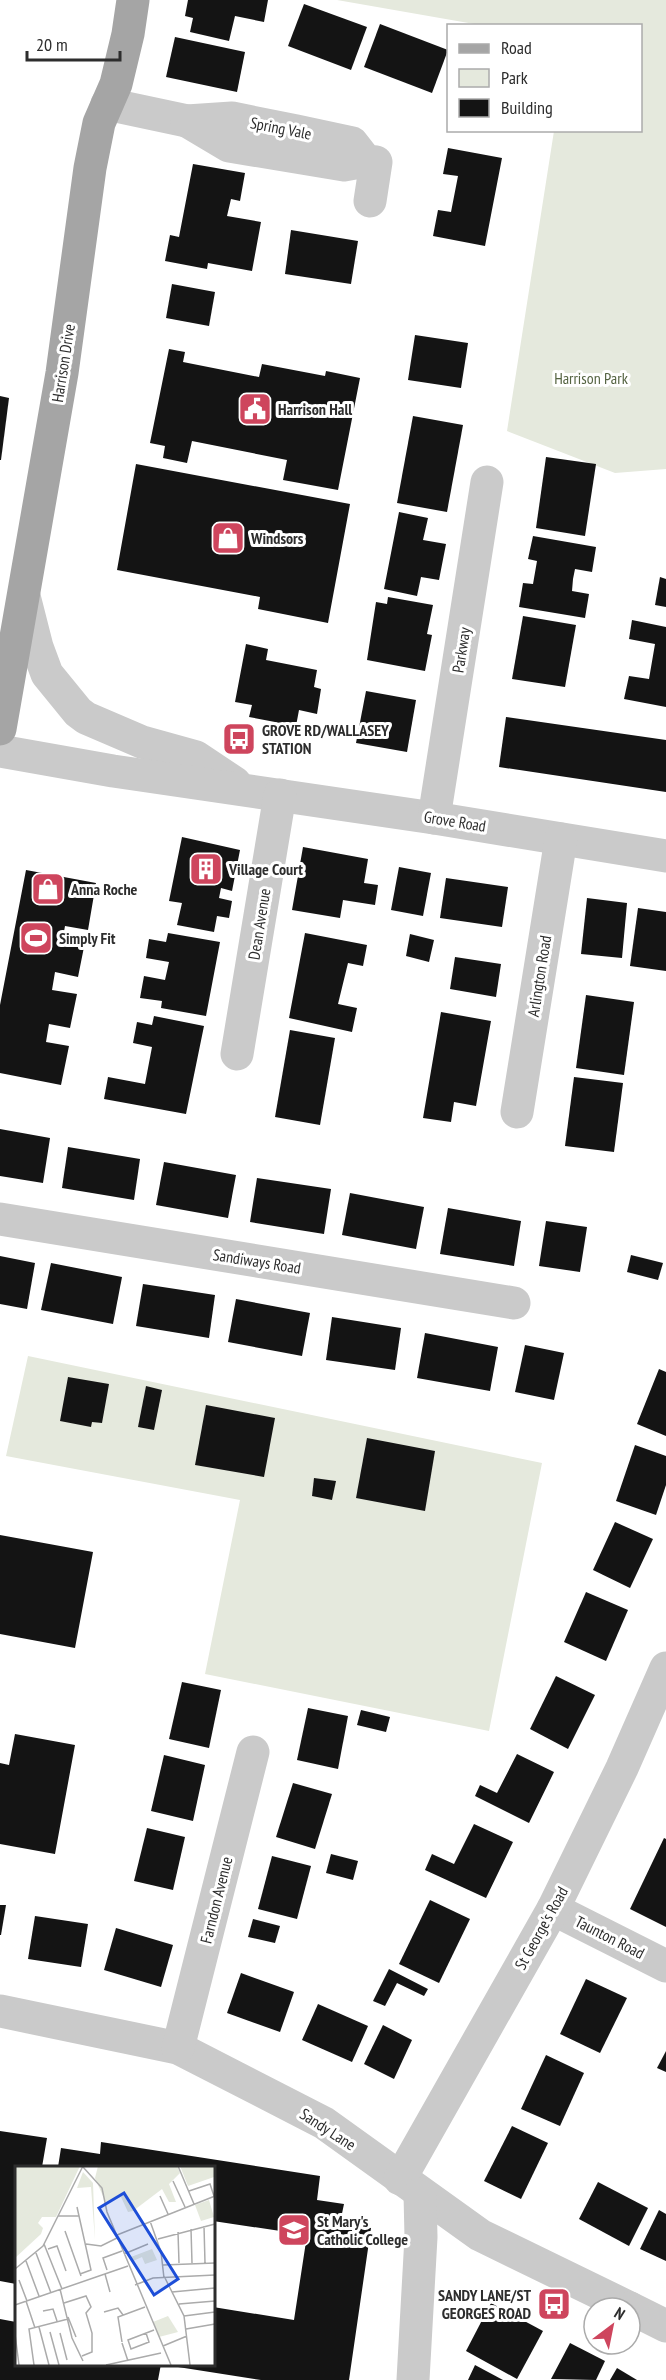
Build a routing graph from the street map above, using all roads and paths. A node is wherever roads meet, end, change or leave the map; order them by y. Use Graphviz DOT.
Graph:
graph roads {
  1 [pos="133,0"];
  2 [pos="107,104"];
  3 [pos="370,201"];
  4 [pos="488,482"];
  5 [pos="24,596"];
  6 [pos="0,729"];
  7 [pos="0,751"];
  8 [pos="244,789"];
  9 [pos="280,795"];
  10 [pos="434,818"];
  11 [pos="561,839"];
  12 [pos="666,856"];
  13 [pos="237,1054"];
  14 [pos="517,1112"];
  15 [pos="0,1219"];
  16 [pos="514,1303"];
  17 [pos="666,1668"];
  18 [pos="253,1752"];
  19 [pos="553,1909"];
  20 [pos="666,1966"];
  21 [pos="0,2011"];
  22 [pos="178,2048"];
  23 [pos="410,2186"];
  24 [pos="605,2296"];
  25 [pos="642,2314"];
  26 [pos="666,2326"];
  27 [pos="413,2380"];
  1 -- 2 [label="main road, Harrison Drive"];
  2 -- 3 [label="street, Spring Vale"];
  2 -- 5 [label="main road, Harrison Drive"];
  4 -- 10 [label="street, Parkway"];
  5 -- 6 [label="main road, Harrison Drive"];
  5 -- 8 [label="street, Grove Road"];
  7 -- 8 [label="street, Grove Road"];
  8 -- 9 [label="street, Grove Road"];
  9 -- 10 [label="street, Grove Road"];
  9 -- 13 [label="street, Dean Avenue"];
  10 -- 11 [label="street, Grove Road"];
  11 -- 12 [label="street, Grove Road"];
  11 -- 14 [label="street, Arlington Road"];
  15 -- 16 [label="street, Sandiways Road"];
  17 -- 19 [label="street, St George's Road"];
  18 -- 22 [label="street, Farndon Avenue"];
  19 -- 20 [label="street, Taunton Road"];
  19 -- 23 [label="street, St George's Road"];
  21 -- 22 [label="street, Sandy Lane"];
  22 -- 23 [label="street, Sandy Lane"];
  23 -- 24 [label="street, Sandy Lane"];
  23 -- 27 [label="street"];
  25 -- 26 [label="street, Sandy Lane"];
}
